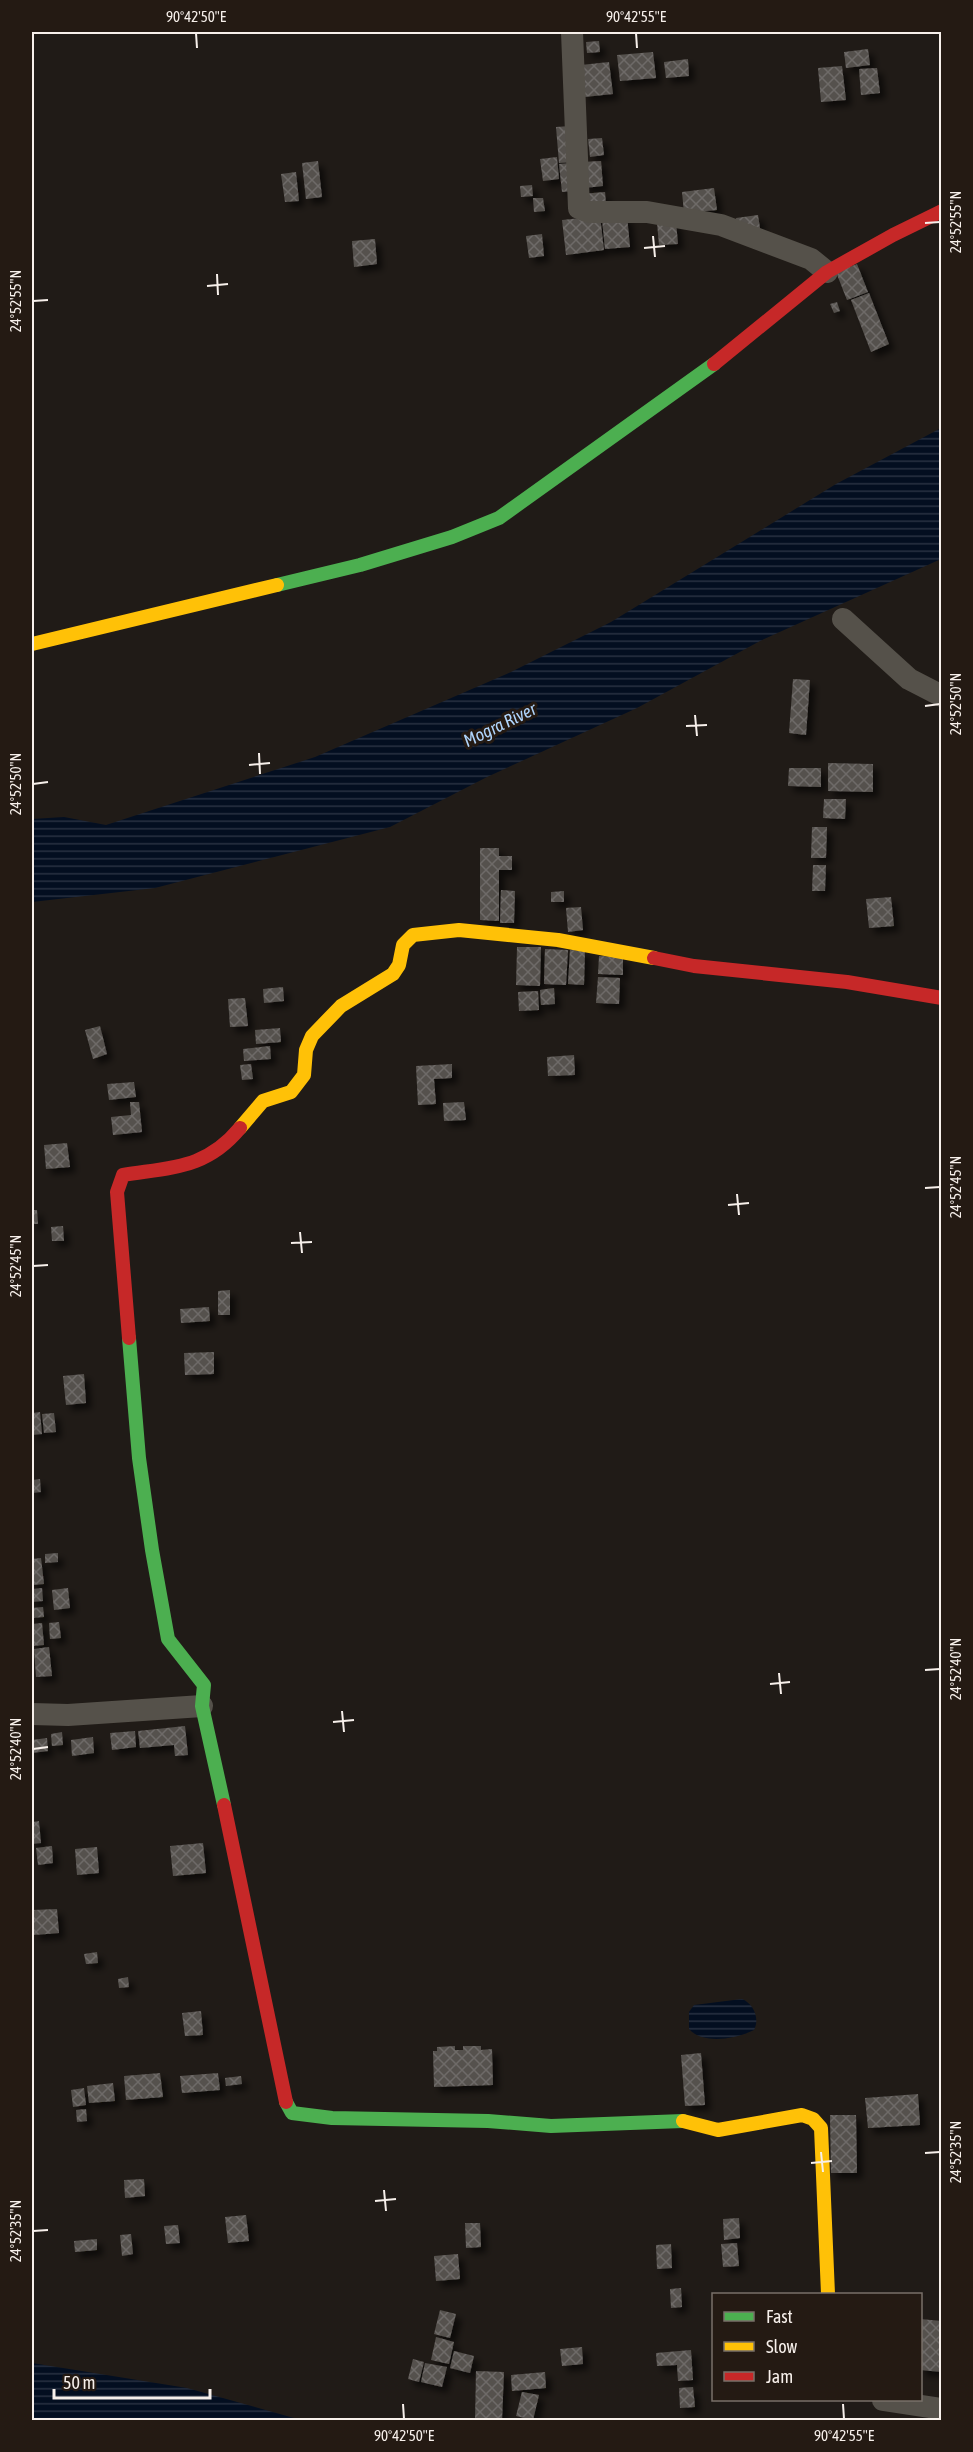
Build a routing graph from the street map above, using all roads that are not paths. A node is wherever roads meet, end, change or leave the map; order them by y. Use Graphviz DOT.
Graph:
graph roads {
  1 [pos="572,32"];
  2 [pos="942,211"];
  3 [pos="828,272"];
  4 [pos="843,619"];
  5 [pos="32,644"];
  6 [pos="942,696"];
  7 [pos="942,998"];
  8 [pos="202,1706"];
  9 [pos="32,1714"];
  10 [pos="828,2293"];
  11 [pos="890,2401"];
  12 [pos="942,2409"];
  1 -- 3 [label="street"];
  2 -- 3 [label="street"];
  3 -- 5 [label="street"];
  4 -- 6 [label="street"];
  7 -- 8 [label="street"];
  8 -- 9 [label="street"];
  8 -- 10 [label="street"];
  11 -- 12 [label="street"];
}
